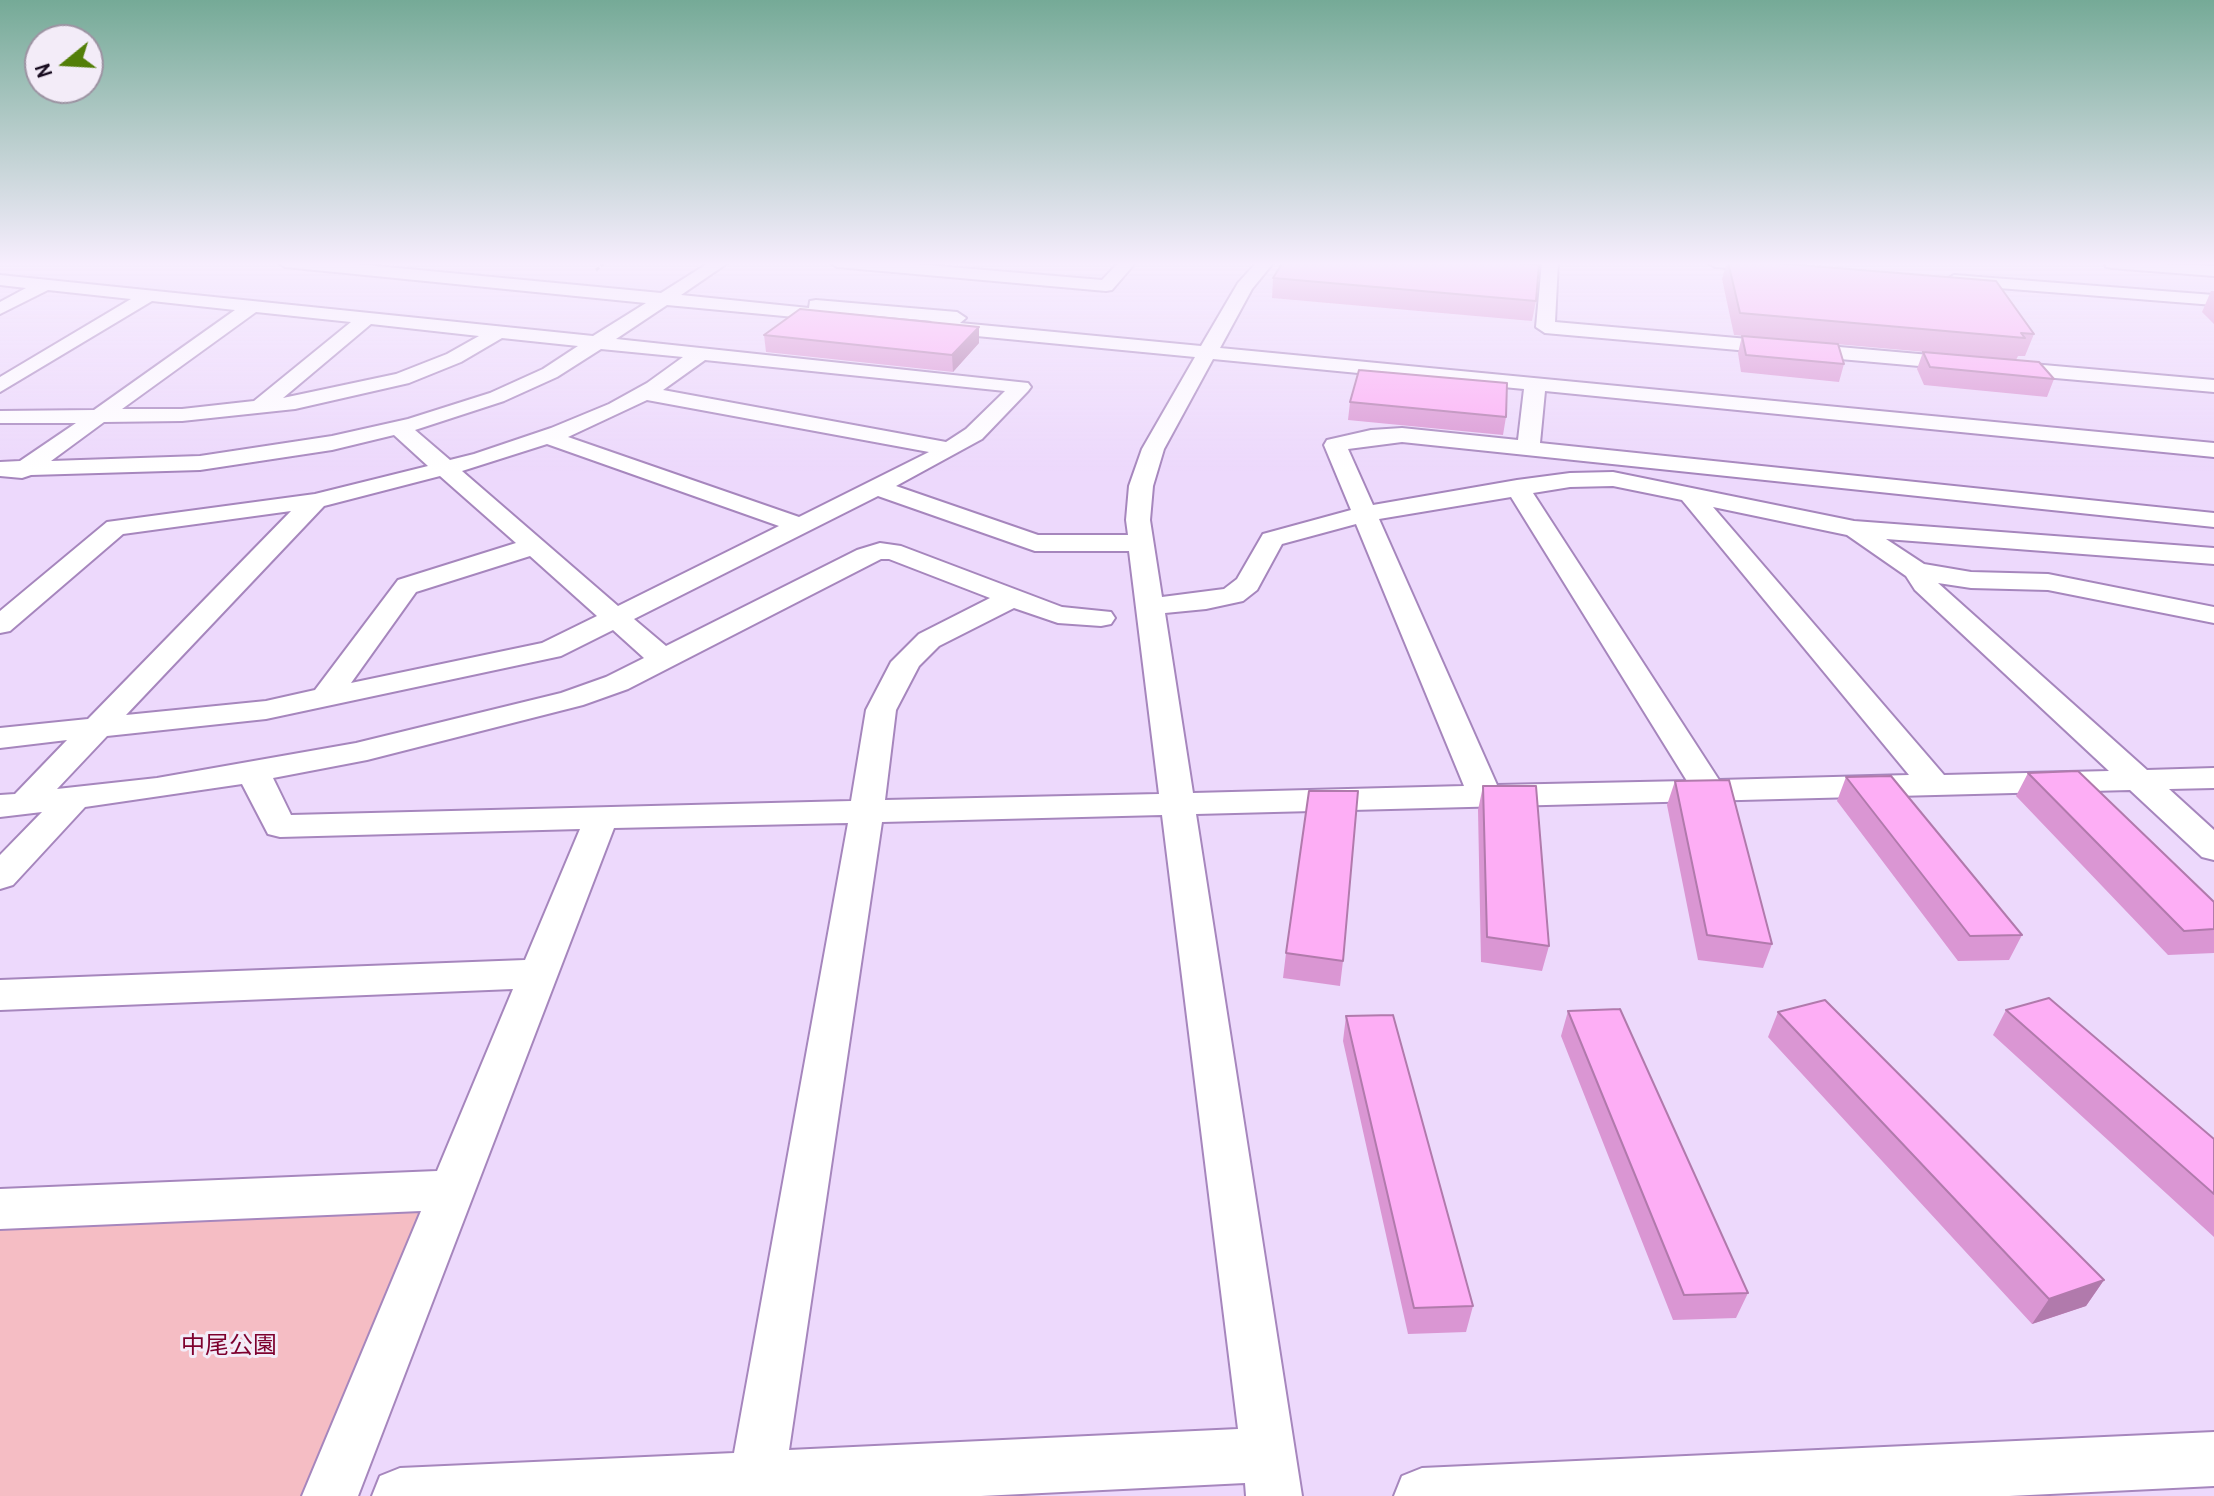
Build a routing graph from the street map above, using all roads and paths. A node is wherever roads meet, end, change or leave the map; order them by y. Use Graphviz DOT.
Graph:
graph roads {
  1 [pos="89,332"];
  2 [pos="217,332"];
  3 [pos="350,332"];
  4 [pos="500,332"];
  5 [pos="508,332"];
  6 [pos="611,332"];
  7 [pos="1044,332"];
  8 [pos="1219,332"];
  9 [pos="1600,332"];
  10 [pos="595,342"];
  11 [pos="1210,348"];
  12 [pos="702,353"];
  13 [pos="1535,385"];
  14 [pos="0,386"];
  15 [pos="2214,386"];
  16 [pos="645,393"];
  17 [pos="257,409"];
  18 [pos="100,416"];
  19 [pos="0,417"];
  20 [pos="399,428"];
  21 [pos="547,437"];
  22 [pos="2214,440"];
  23 [pos="1528,446"];
  24 [pos="949,449"];
  25 [pos="2214,450"];
  26 [pos="0,469"];
  27 [pos="25,469"];
  28 [pos="446,469"];
  29 [pos="0,487"];
  30 [pos="1517,487"];
  31 [pos="878,488"];
  32 [pos="1689,494"];
  33 [pos="315,501"];
  34 [pos="1365,514"];
  35 [pos="2214,520"];
  36 [pos="802,526"];
  37 [pos="1854,529"];
  38 [pos="1139,543"];
  39 [pos="534,546"];
  40 [pos="2214,556"];
  41 [pos="1916,571"];
  42 [pos="1014,597"];
  43 [pos="1149,606"];
  44 [pos="2214,615"];
  45 [pos="616,618"];
  46 [pos="1101,618"];
  47 [pos="0,625"];
  48 [pos="664,660"];
  49 [pos="326,697"];
  50 [pos="95,730"];
  51 [pos="0,738"];
  52 [pos="253,772"];
  53 [pos="2214,778"];
  54 [pos="2140,780"];
  55 [pos="1935,785"];
  56 [pos="1709,790"];
  57 [pos="1485,796"];
  58 [pos="73,799"];
  59 [pos="1176,802"];
  60 [pos="12,805"];
  61 [pos="867,810"];
  62 [pos="601,819"];
  63 [pos="2214,849"];
  64 [pos="0,877"];
  65 [pos="539,974"];
  66 [pos="0,995"];
  67 [pos="453,1190"];
  68 [pos="0,1209"];
  69 [pos="2214,1459"];
  70 [pos="1271,1476"];
  71 [pos="756,1488"];
  72 [pos="330,1496"];
  73 [pos="400,1496"];
  74 [pos="1422,1496"];
  1 -- 14 [label="street"];
  2 -- 18 [label="street"];
  3 -- 17 [label="street"];
  4 -- 17 [label="street"];
  5 -- 10 [label="street"];
  6 -- 10 [label="street"];
  7 -- 11 [label="street"];
  8 -- 11 [label="street"];
  9 -- 15 [label="street"];
  10 -- 12 [label="street"];
  10 -- 20 [label="street"];
  11 -- 13 [label="street"];
  11 -- 22 [label="street"];
  11 -- 38 [label="street"];
  12 -- 16 [label="street"];
  12 -- 24 [label="street"];
  13 -- 23 [label="street"];
  13 -- 25 [label="street"];
  16 -- 21 [label="street"];
  16 -- 24 [label="street"];
  17 -- 18 [label="street"];
  18 -- 19 [label="street"];
  18 -- 27 [label="street"];
  20 -- 27 [label="street"];
  20 -- 28 [label="street"];
  21 -- 28 [label="street"];
  21 -- 36 [label="street"];
  23 -- 34 [label="street"];
  23 -- 35 [label="street"];
  24 -- 31 [label="street"];
  26 -- 27 [label="street"];
  27 -- 29 [label="street"];
  28 -- 33 [label="street"];
  28 -- 39 [label="street"];
  30 -- 32 [label="street"];
  30 -- 34 [label="street"];
  30 -- 56 [label="street"];
  31 -- 36 [label="street"];
  31 -- 38 [label="street"];
  32 -- 37 [label="street"];
  32 -- 55 [label="street"];
  33 -- 47 [label="street"];
  33 -- 50 [label="street"];
  34 -- 43 [label="street"];
  34 -- 57 [label="street"];
  36 -- 45 [label="street"];
  37 -- 40 [label="street"];
  37 -- 41 [label="street"];
  38 -- 43 [label="street"];
  39 -- 45 [label="street"];
  39 -- 49 [label="street"];
  41 -- 44 [label="street"];
  41 -- 54 [label="street"];
  42 -- 46 [label="street"];
  42 -- 48 [label="street"];
  42 -- 61 [label="street"];
  43 -- 59 [label="street"];
  45 -- 48 [label="street"];
  45 -- 49 [label="street"];
  48 -- 52 [label="street"];
  49 -- 50 [label="street"];
  50 -- 51 [label="street"];
  50 -- 60 [label="street"];
  52 -- 58 [label="street"];
  52 -- 62 [label="street"];
  53 -- 54 [label="street"];
  54 -- 55 [label="street"];
  54 -- 63 [label="street"];
  55 -- 56 [label="street"];
  56 -- 57 [label="street"];
  57 -- 59 [label="street"];
  58 -- 60 [label="street"];
  58 -- 64 [label="street"];
  59 -- 61 [label="street"];
  59 -- 70 [label="street"];
  61 -- 62 [label="street"];
  61 -- 71 [label="street"];
  62 -- 65 [label="street"];
  65 -- 66 [label="street"];
  65 -- 67 [label="street"];
  67 -- 68 [label="street"];
  67 -- 72 [label="street"];
  69 -- 74 [label="street"];
  70 -- 71 [label="street"];
  71 -- 73 [label="street"];
}
